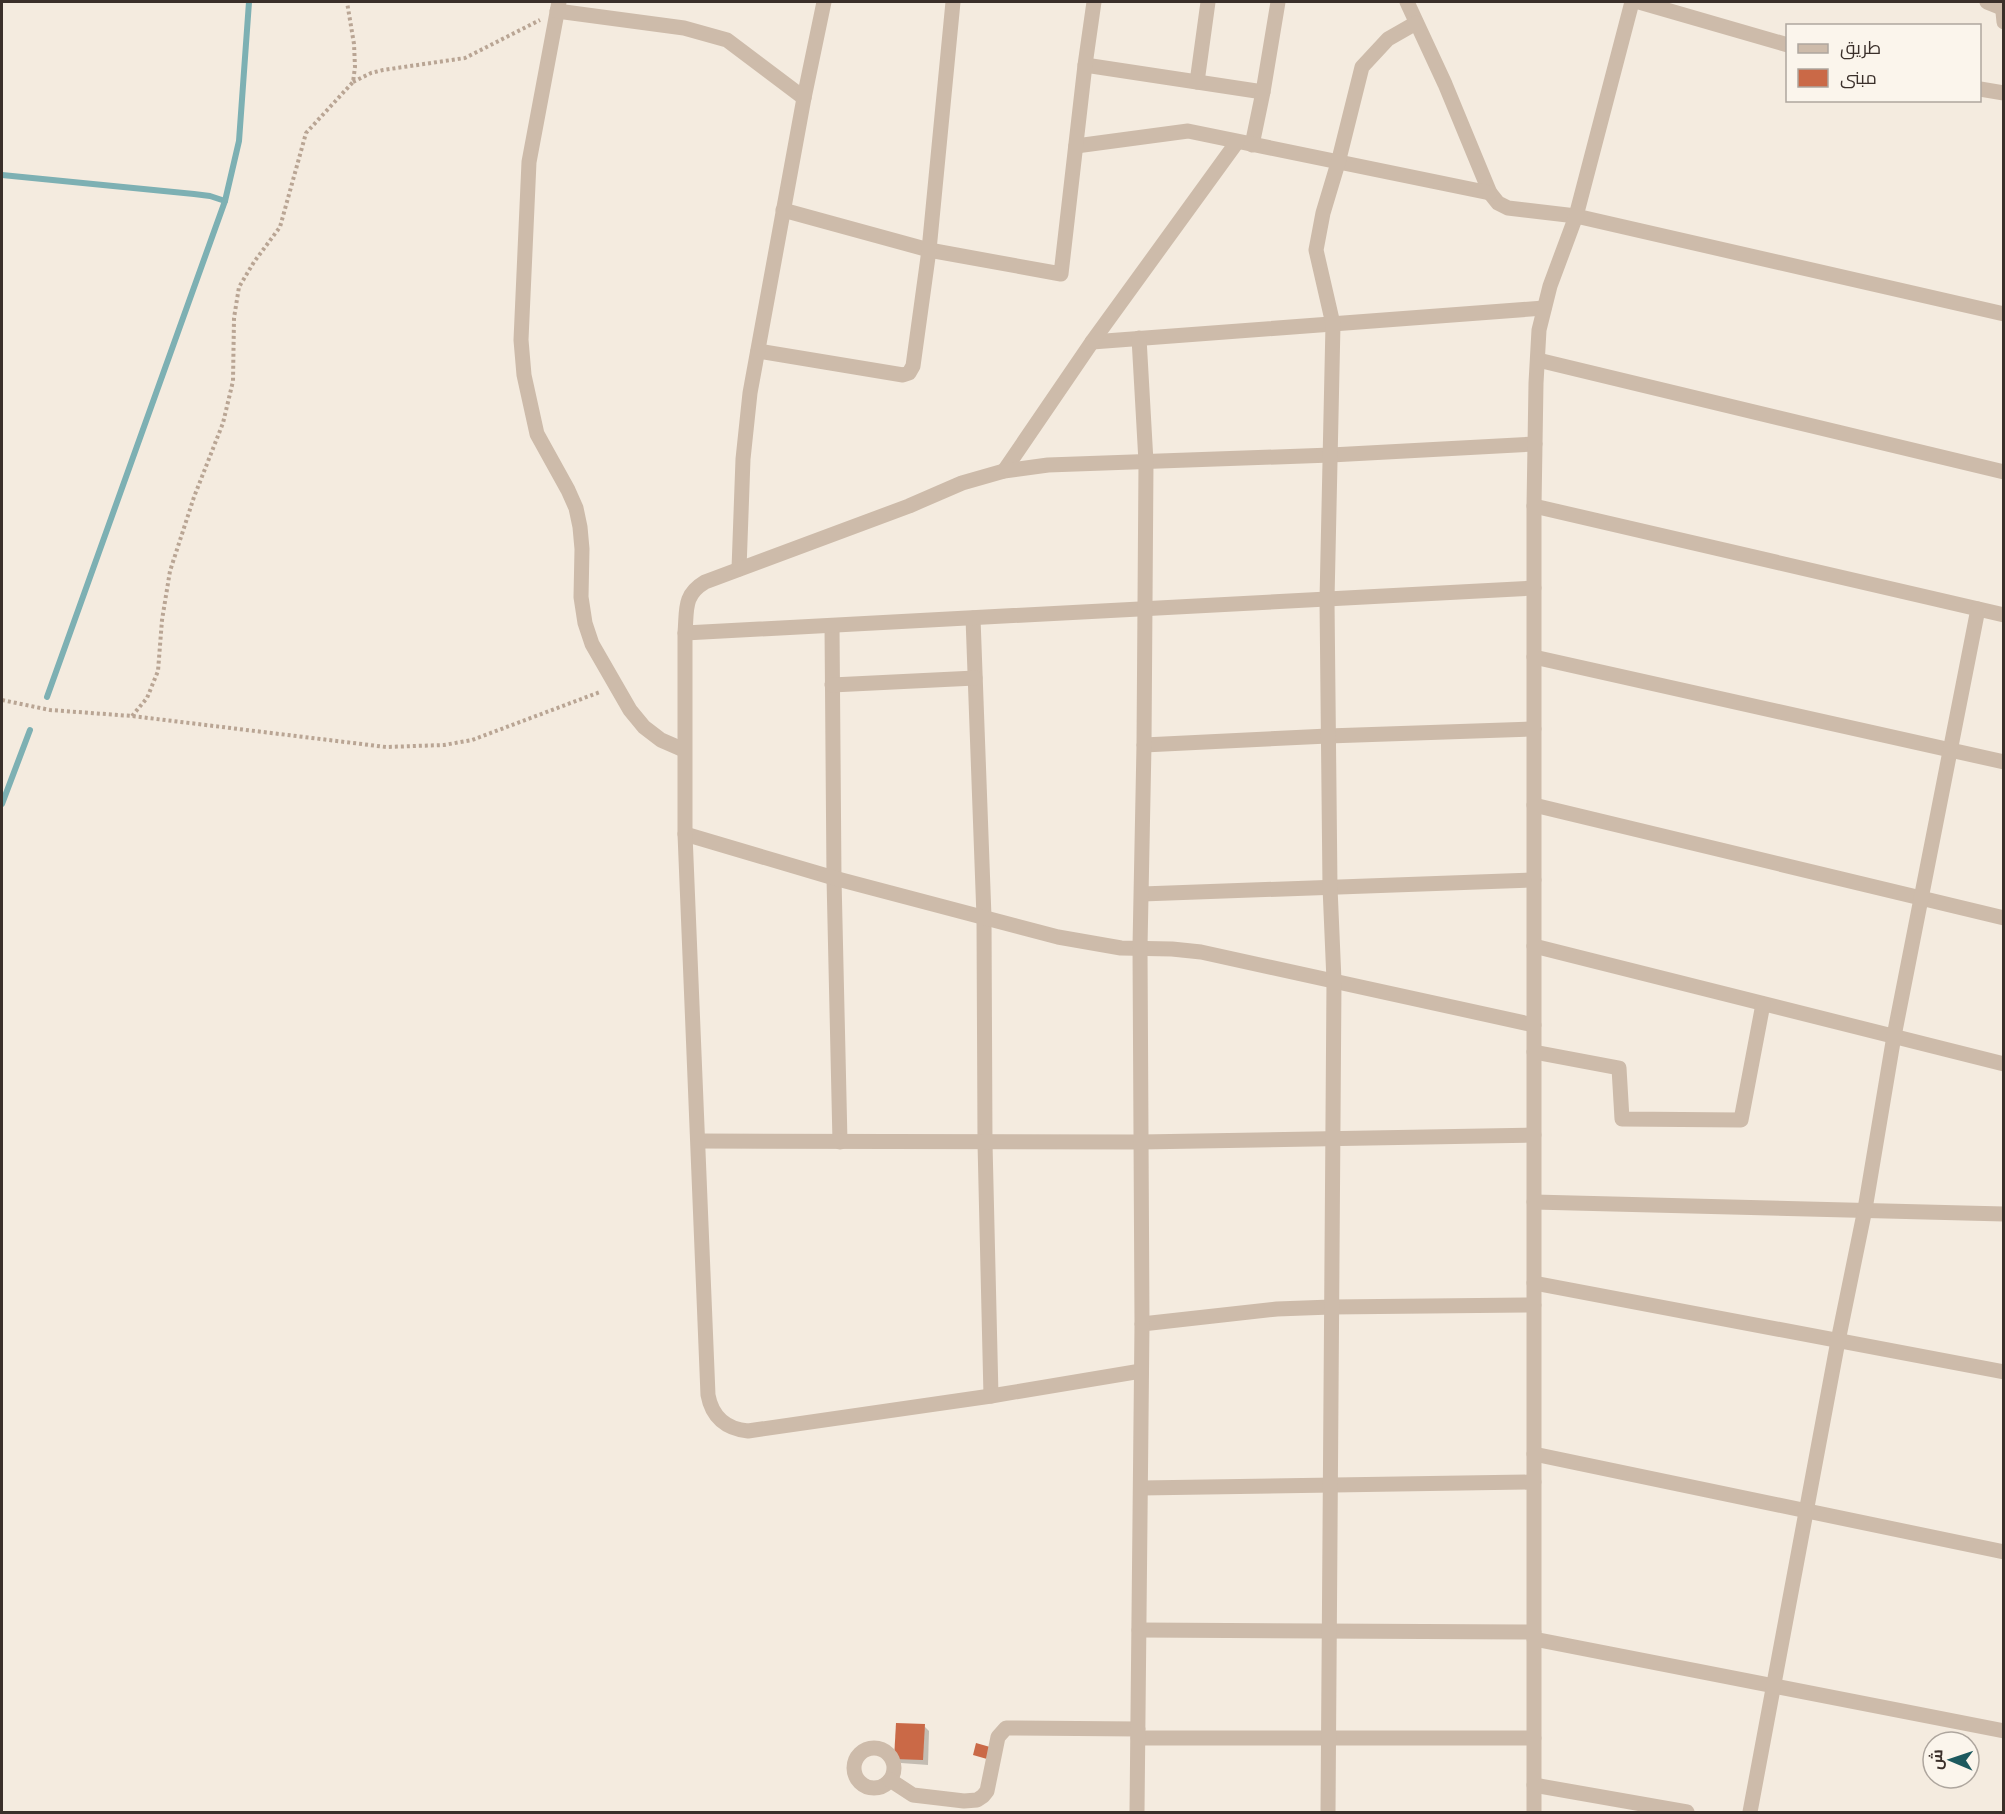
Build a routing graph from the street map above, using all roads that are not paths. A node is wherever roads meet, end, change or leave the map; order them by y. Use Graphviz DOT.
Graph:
graph roads {
  1 [pos="824,2"];
  2 [pos="953,2"];
  3 [pos="1094,2"];
  4 [pos="1208,2"];
  5 [pos="1278,2"];
  6 [pos="1407,2"];
  7 [pos="1632,2"];
  8 [pos="1639,2"];
  9 [pos="1987,2"];
  10 [pos="558,6"];
  11 [pos="2003,11"];
  12 [pos="1416,22"];
  13 [pos="1786,44"];
  14 [pos="1085,65"];
  15 [pos="1197,82"];
  16 [pos="1981,89"];
  17 [pos="1263,92"];
  18 [pos="2004,93"];
  19 [pos="804,98"];
  20 [pos="1245,143"];
  21 [pos="1076,146"];
  22 [pos="1338,163"];
  23 [pos="1490,193"];
  24 [pos="783,210"];
  25 [pos="1576,216"];
  26 [pos="928,250"];
  27 [pos="1544,308"];
  28 [pos="2004,314"];
  29 [pos="1333,324"];
  30 [pos="1139,338"];
  31 [pos="1092,342"];
  32 [pos="758,351"];
  33 [pos="1538,360"];
  34 [pos="1535,444"];
  35 [pos="1330,455"];
  36 [pos="1146,462"];
  37 [pos="1004,471"];
  38 [pos="2004,472"];
  39 [pos="1534,506"];
  40 [pos="739,569"];
  41 [pos="1534,588"];
  42 [pos="1327,600"];
  43 [pos="1146,609"];
  44 [pos="1977,609"];
  45 [pos="2004,615"];
  46 [pos="973,618"];
  47 [pos="832,626"];
  48 [pos="685,633"];
  49 [pos="1534,657"];
  50 [pos="975,678"];
  51 [pos="832,685"];
  52 [pos="1534,729"];
  53 [pos="1328,736"];
  54 [pos="1144,745"];
  55 [pos="684,750"];
  56 [pos="1950,750"];
  57 [pos="2004,762"];
  58 [pos="1534,805"];
  59 [pos="685,834"];
  60 [pos="834,878"];
  61 [pos="1534,880"];
  62 [pos="1330,887"];
  63 [pos="1142,894"];
  64 [pos="1920,898"];
  65 [pos="984,917"];
  66 [pos="2004,918"];
  67 [pos="1534,946"];
  68 [pos="1140,947"];
  69 [pos="1334,981"];
  70 [pos="1763,1004"];
  71 [pos="1534,1025"];
  72 [pos="1894,1036"];
  73 [pos="1534,1052"];
  74 [pos="2004,1064"];
  75 [pos="1534,1135"];
  76 [pos="1334,1139"];
  77 [pos="699,1141"];
  78 [pos="840,1142"];
  79 [pos="1141,1142"];
  80 [pos="985,1143"];
  81 [pos="1534,1202"];
  82 [pos="1865,1209"];
  83 [pos="2004,1214"];
  84 [pos="1534,1283"];
  85 [pos="1534,1305"];
  86 [pos="1331,1307"];
  87 [pos="1142,1324"];
  88 [pos="1838,1341"];
  89 [pos="1142,1371"];
  90 [pos="2004,1372"];
  91 [pos="991,1396"];
  92 [pos="1534,1454"];
  93 [pos="1534,1482"];
  94 [pos="1330,1485"];
  95 [pos="1141,1488"];
  96 [pos="1806,1511"];
  97 [pos="2004,1552"];
  98 [pos="1139,1630"];
  99 [pos="1329,1631"];
  100 [pos="1534,1636"];
  101 [pos="1773,1687"];
  102 [pos="2004,1731"];
  103 [pos="1138,1733"];
  104 [pos="1328,1738"];
  105 [pos="1534,1738"];
  106 [pos="890,1780"];
  107 [pos="1534,1785"];
  108 [pos="1137,1812"];
  109 [pos="1328,1812"];
  110 [pos="1534,1812"];
  111 [pos="1687,1812"];
  112 [pos="1750,1812"];
  1 -- 19 [label="street"];
  2 -- 26 [label="street"];
  3 -- 14 [label="street"];
  4 -- 15 [label="street"];
  5 -- 17 [label="street"];
  6 -- 12 [label="street"];
  7 -- 25 [label="street"];
  8 -- 13 [label="street"];
  9 -- 11 [label="street"];
  10 -- 19 [label="street"];
  10 -- 55 [label="street"];
  12 -- 22 [label="street"];
  12 -- 23 [label="street"];
  14 -- 15 [label="street"];
  14 -- 21 [label="street"];
  15 -- 17 [label="street"];
  16 -- 18 [label="street"];
  17 -- 20 [label="street"];
  19 -- 24 [label="street"];
  20 -- 21 [label="street"];
  20 -- 22 [label="street"];
  20 -- 31 [label="street"];
  21 -- 26 [label="street"];
  22 -- 23 [label="street"];
  22 -- 29 [label="street"];
  23 -- 25 [label="street"];
  24 -- 26 [label="street"];
  24 -- 32 [label="street"];
  25 -- 27 [label="street"];
  25 -- 28 [label="street"];
  26 -- 32 [label="street"];
  27 -- 29 [label="street"];
  27 -- 33 [label="street"];
  29 -- 30 [label="street"];
  29 -- 35 [label="street"];
  30 -- 31 [label="street"];
  30 -- 36 [label="street"];
  31 -- 37 [label="street"];
  32 -- 40 [label="street"];
  33 -- 34 [label="street"];
  33 -- 38 [label="street"];
  34 -- 35 [label="street"];
  34 -- 39 [label="street"];
  35 -- 36 [label="street"];
  35 -- 42 [label="street"];
  36 -- 37 [label="street"];
  36 -- 43 [label="street"];
  37 -- 40 [label="street"];
  39 -- 41 [label="street"];
  39 -- 44 [label="street"];
  40 -- 48 [label="street"];
  41 -- 42 [label="street"];
  41 -- 49 [label="street"];
  42 -- 43 [label="street"];
  42 -- 53 [label="street"];
  43 -- 46 [label="street"];
  43 -- 54 [label="street"];
  44 -- 45 [label="street"];
  44 -- 56 [label="street"];
  46 -- 47 [label="street"];
  46 -- 50 [label="street"];
  47 -- 48 [label="street"];
  47 -- 51 [label="street"];
  48 -- 55 [label="street"];
  49 -- 52 [label="street"];
  49 -- 56 [label="street"];
  50 -- 51 [label="street"];
  50 -- 65 [label="street"];
  51 -- 60 [label="street"];
  52 -- 53 [label="street"];
  52 -- 58 [label="street"];
  53 -- 54 [label="street"];
  53 -- 62 [label="street"];
  54 -- 63 [label="street"];
  55 -- 59 [label="street"];
  56 -- 57 [label="street"];
  56 -- 64 [label="street"];
  58 -- 61 [label="street"];
  58 -- 64 [label="street"];
  59 -- 60 [label="street"];
  59 -- 77 [label="street"];
  60 -- 65 [label="street"];
  60 -- 78 [label="street"];
  61 -- 62 [label="street"];
  61 -- 67 [label="street"];
  62 -- 63 [label="street"];
  62 -- 69 [label="street"];
  63 -- 68 [label="street"];
  64 -- 66 [label="street"];
  64 -- 72 [label="street"];
  65 -- 68 [label="street"];
  65 -- 80 [label="street"];
  67 -- 70 [label="street"];
  67 -- 71 [label="street"];
  68 -- 69 [label="street"];
  68 -- 79 [label="street"];
  69 -- 71 [label="street"];
  69 -- 76 [label="street"];
  70 -- 72 [label="street"];
  70 -- 73 [label="street"];
  71 -- 73 [label="street"];
  72 -- 74 [label="street"];
  72 -- 82 [label="street"];
  73 -- 75 [label="street"];
  75 -- 76 [label="street"];
  75 -- 81 [label="street"];
  76 -- 79 [label="street"];
  76 -- 86 [label="street"];
  77 -- 78 [label="street"];
  77 -- 91 [label="street"];
  78 -- 80 [label="street"];
  79 -- 80 [label="street"];
  79 -- 87 [label="street"];
  80 -- 91 [label="street"];
  81 -- 82 [label="street"];
  81 -- 84 [label="street"];
  82 -- 83 [label="street"];
  82 -- 88 [label="street"];
  84 -- 85 [label="street"];
  84 -- 88 [label="street"];
  85 -- 86 [label="street"];
  85 -- 92 [label="street"];
  86 -- 87 [label="street"];
  86 -- 94 [label="street"];
  87 -- 89 [label="street"];
  88 -- 90 [label="street"];
  88 -- 96 [label="street"];
  89 -- 91 [label="street"];
  89 -- 95 [label="street"];
  92 -- 93 [label="street"];
  92 -- 96 [label="street"];
  93 -- 94 [label="street"];
  93 -- 100 [label="street"];
  94 -- 95 [label="street"];
  94 -- 99 [label="street"];
  95 -- 98 [label="street"];
  96 -- 97 [label="street"];
  96 -- 101 [label="street"];
  98 -- 99 [label="street"];
  98 -- 103 [label="street"];
  99 -- 100 [label="street"];
  99 -- 104 [label="street"];
  100 -- 101 [label="street"];
  100 -- 105 [label="street"];
  101 -- 102 [label="street"];
  101 -- 112 [label="street"];
  103 -- 104 [label="street"];
  103 -- 106 [label="street"];
  103 -- 108 [label="street"];
  104 -- 105 [label="street"];
  104 -- 109 [label="street"];
  105 -- 107 [label="street"];
  107 -- 110 [label="street"];
  107 -- 111 [label="street"];
}
